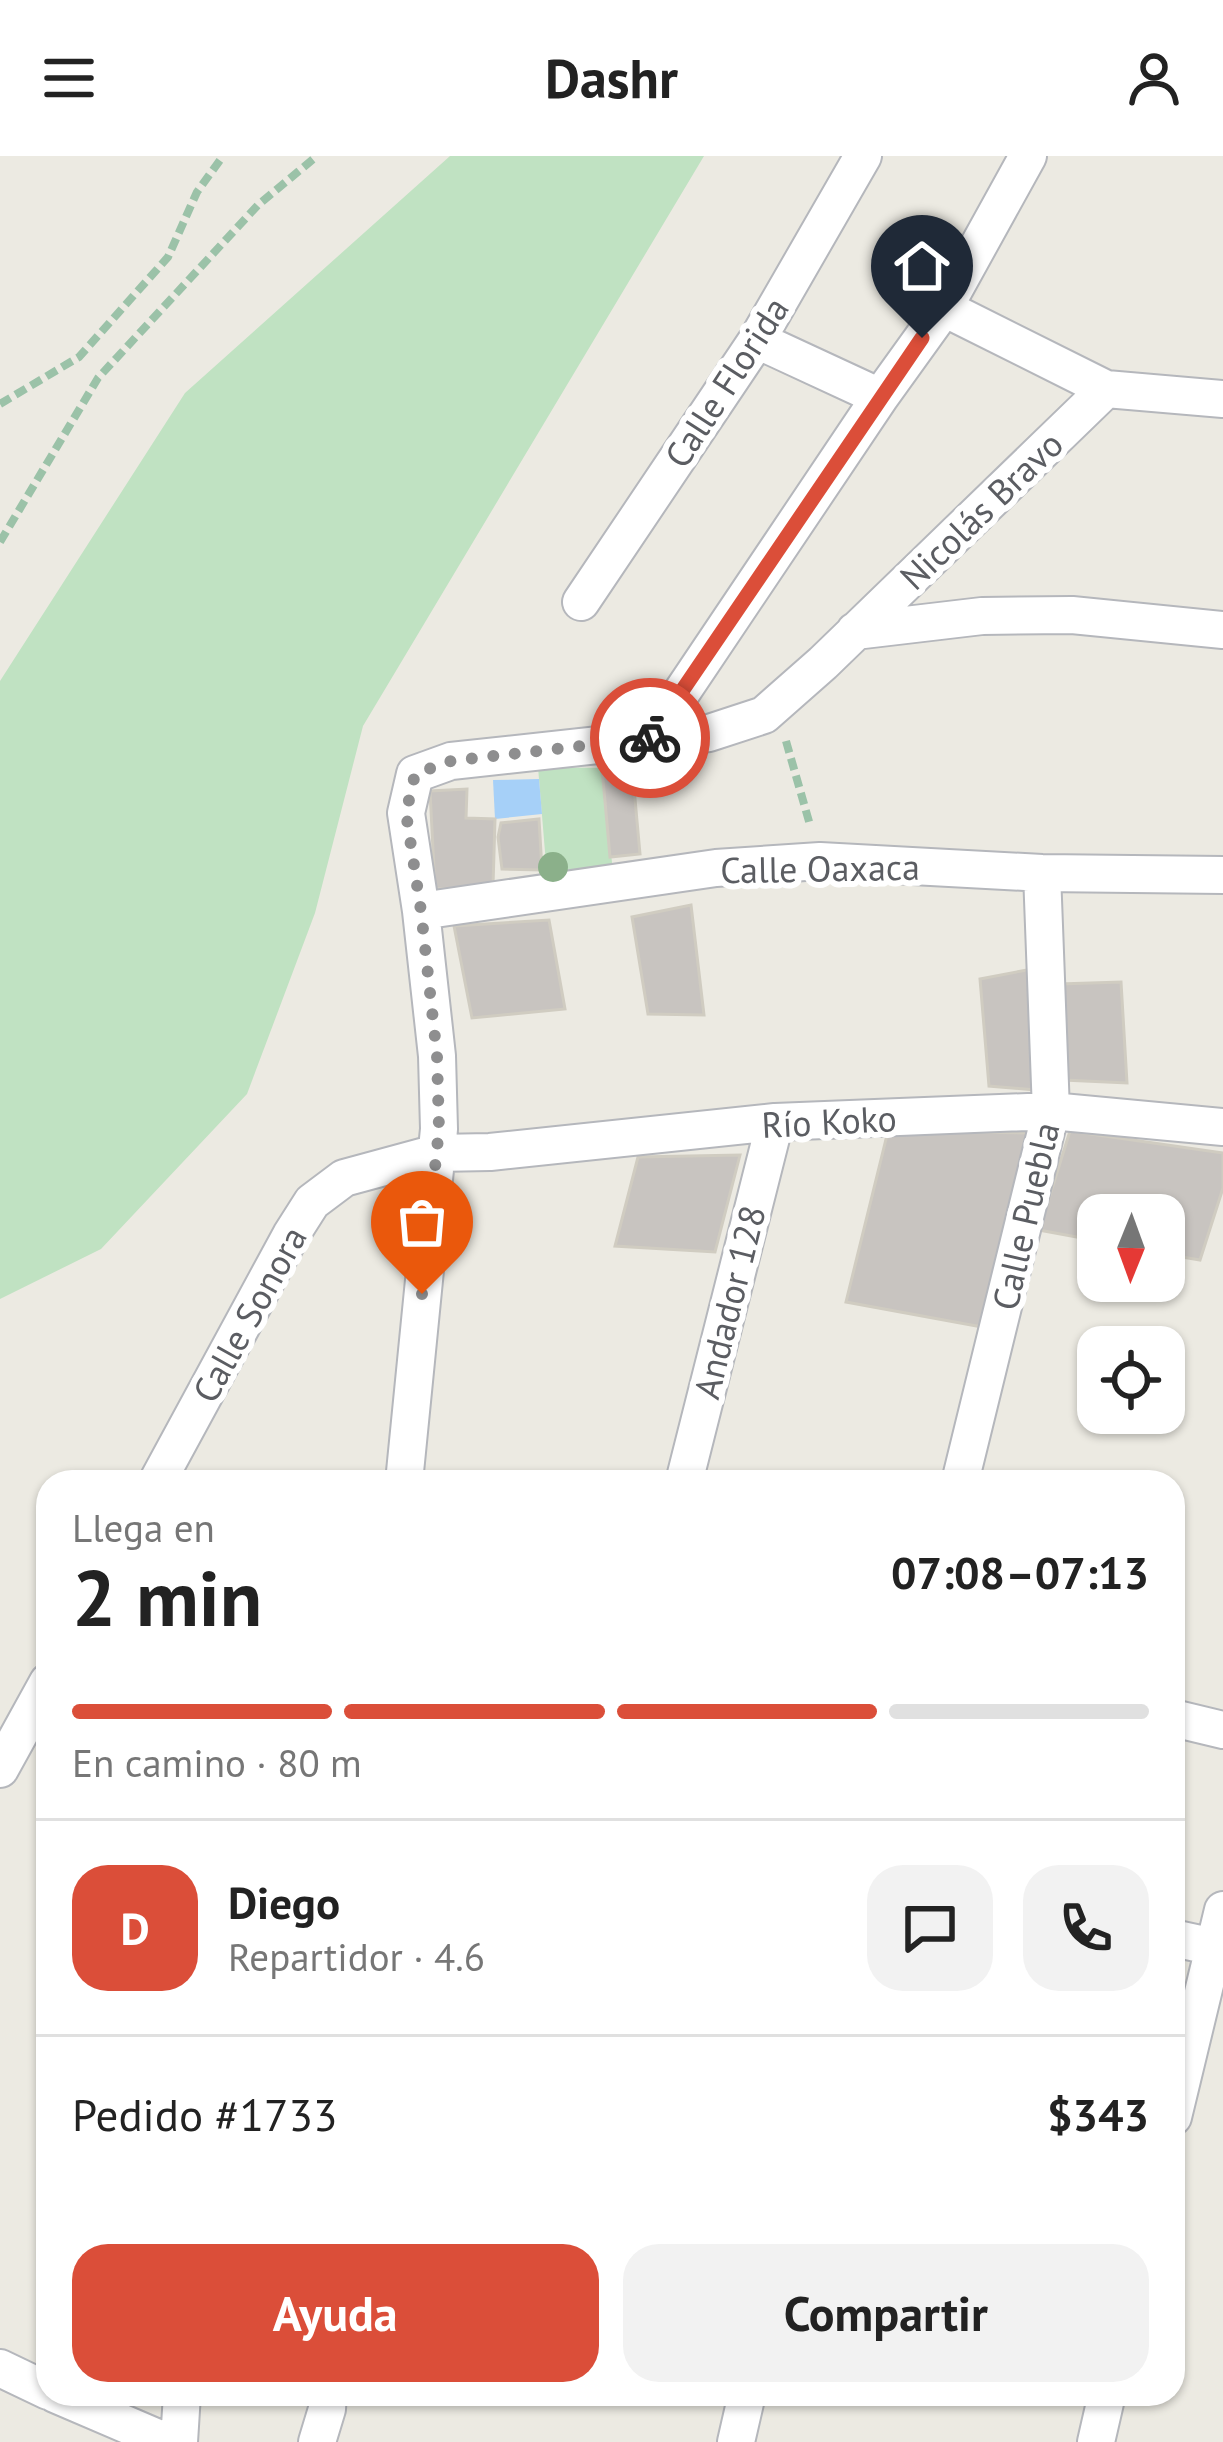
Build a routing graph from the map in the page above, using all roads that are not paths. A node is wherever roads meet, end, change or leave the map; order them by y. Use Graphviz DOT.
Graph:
graph roads {
  1 [pos="862,156"];
  2 [pos="1028,156"];
  3 [pos="944,308"];
  4 [pos="758,340"];
  5 [pos="1106,389"];
  6 [pos="880,397"];
  7 [pos="1223,399"];
  8 [pos="580,602"];
  9 [pos="1223,630"];
  10 [pos="855,631"];
  11 [pos="651,738"];
  12 [pos="1042,873"];
  13 [pos="1223,875"];
  14 [pos="421,911"];
  15 [pos="1051,1111"];
  16 [pos="775,1121"];
  17 [pos="1223,1126"];
  18 [pos="436,1153"];
  19 [pos="163,1470"];
  20 [pos="405,1470"];
  21 [pos="687,1470"];
  22 [pos="963,1470"];
  23 [pos="26,1715"];
  24 [pos="1185,1721"];
  25 [pos="1223,1730"];
  26 [pos="0,1769"];
  27 [pos="1223,1910"];
  28 [pos="1185,1941"];
  29 [pos="1218,1948"];
  30 [pos="1185,2071"];
  31 [pos="0,2368"];
  32 [pos="36,2385"];
  33 [pos="83,2406"];
  34 [pos="181,2406"];
  35 [pos="327,2406"];
  36 [pos="744,2406"];
  37 [pos="1104,2406"];
  38 [pos="167,2442"];
  39 [pos="179,2442"];
  40 [pos="317,2442"];
  41 [pos="736,2442"];
  42 [pos="1096,2442"];
  1 -- 4 [label="street, Calle Florida"];
  2 -- 3 [label="street"];
  3 -- 5 [label="street"];
  3 -- 6 [label="street"];
  4 -- 6 [label="street"];
  4 -- 8 [label="street, Calle Florida"];
  5 -- 7 [label="street"];
  5 -- 10 [label="street, Nicolás Bravo"];
  6 -- 11 [label="street"];
  9 -- 10 [label="street"];
  10 -- 11 [label="street, Nicolás Bravo"];
  11 -- 14 [label="street, Nicolás Bravo"];
  12 -- 13 [label="street, Calle Oaxaca"];
  12 -- 14 [label="street, Calle Oaxaca"];
  12 -- 15 [label="street, Calle Puebla"];
  14 -- 18 [label="street"];
  15 -- 16 [label="street, Río Koko"];
  15 -- 17 [label="street, Río Koko"];
  15 -- 22 [label="street, Calle Puebla"];
  16 -- 18 [label="street, Río Koko"];
  16 -- 21 [label="street, Andador 128"];
  18 -- 19 [label="street, Calle Sonora"];
  18 -- 20 [label="street"];
  23 -- 26 [label="street"];
  24 -- 25 [label="street"];
  27 -- 29 [label="street"];
  28 -- 29 [label="street"];
  29 -- 30 [label="street"];
  31 -- 32 [label="street"];
  33 -- 38 [label="street"];
  34 -- 39 [label="street"];
  35 -- 40 [label="street"];
  36 -- 41 [label="street"];
  37 -- 42 [label="street"];
}
